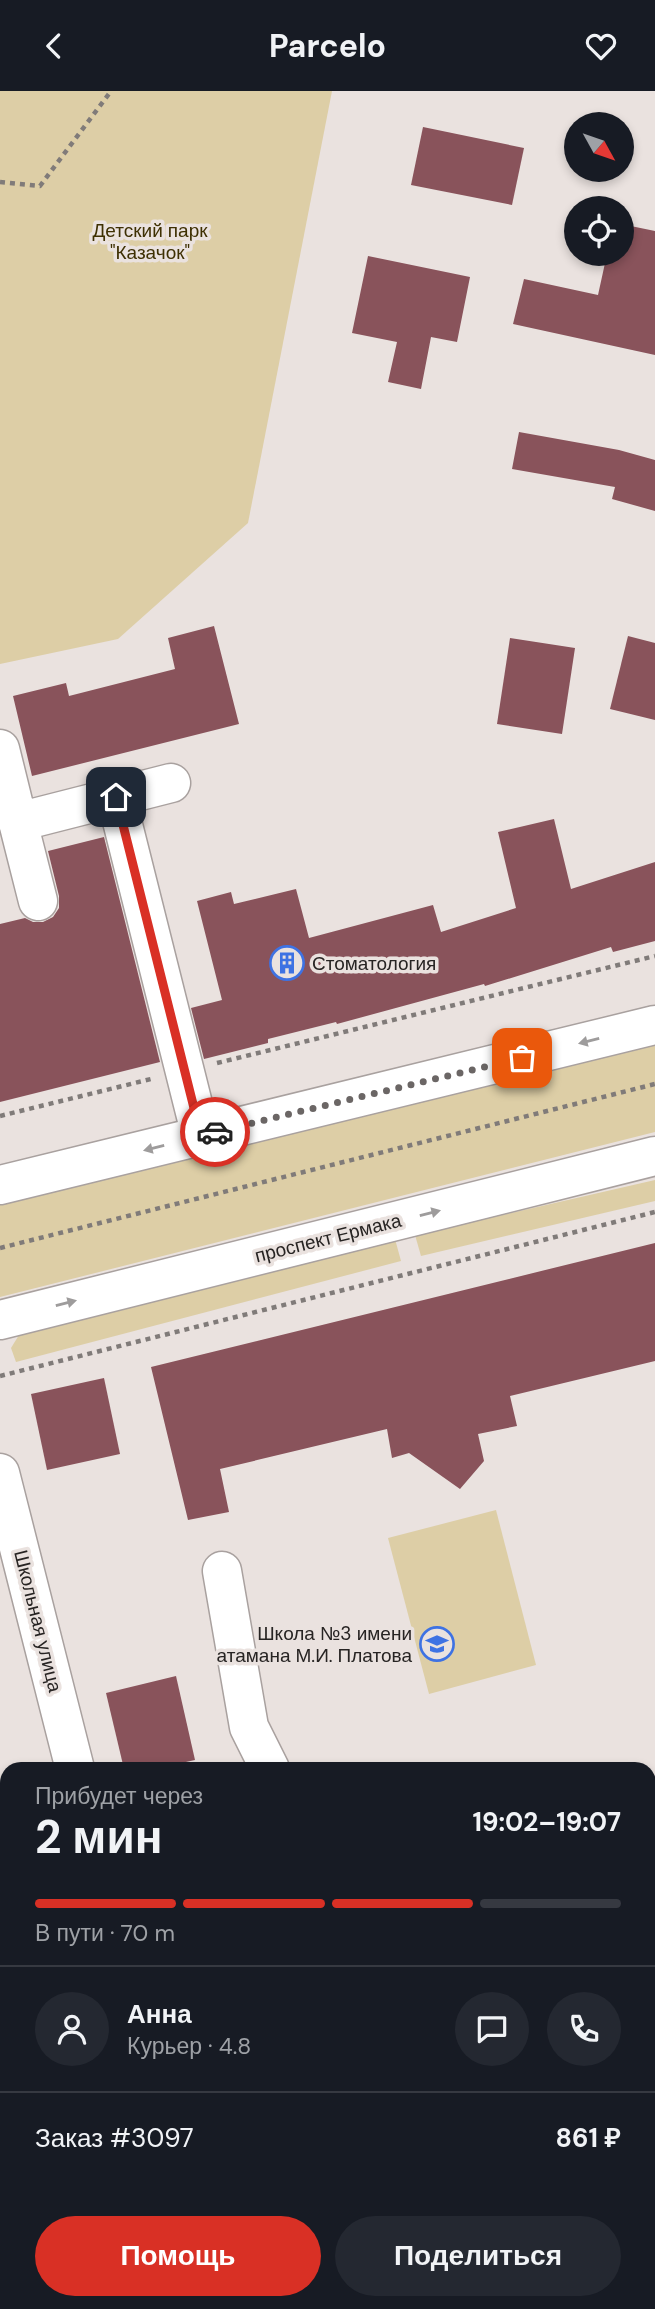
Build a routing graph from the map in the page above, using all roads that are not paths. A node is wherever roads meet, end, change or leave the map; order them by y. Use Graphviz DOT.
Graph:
graph roads {
  1 [pos="0,748"];
  2 [pos="171,783"];
  3 [pos="116,797"];
  4 [pos="18,822"];
  5 [pos="38,901"];
  6 [pos="655,1025"];
  7 [pos="201,1136"];
  8 [pos="655,1156"];
  9 [pos="0,1185"];
  10 [pos="0,1320"];
  11 [pos="0,1473"];
  12 [pos="222,1571"];
  13 [pos="73,1762"];
  14 [pos="266,1762"];
  1 -- 4 [label="main road"];
  2 -- 3 [label="main road"];
  3 -- 4 [label="main road"];
  3 -- 7 [label="main road"];
  4 -- 5 [label="main road"];
  6 -- 7 [label="main road, one-way"];
  7 -- 9 [label="main road, one-way"];
  10 -- 8 [label="main road, проспект Ермака, one-way"];
  11 -- 13 [label="main road, Школьная улица"];
  12 -- 14 [label="main road"];
}
